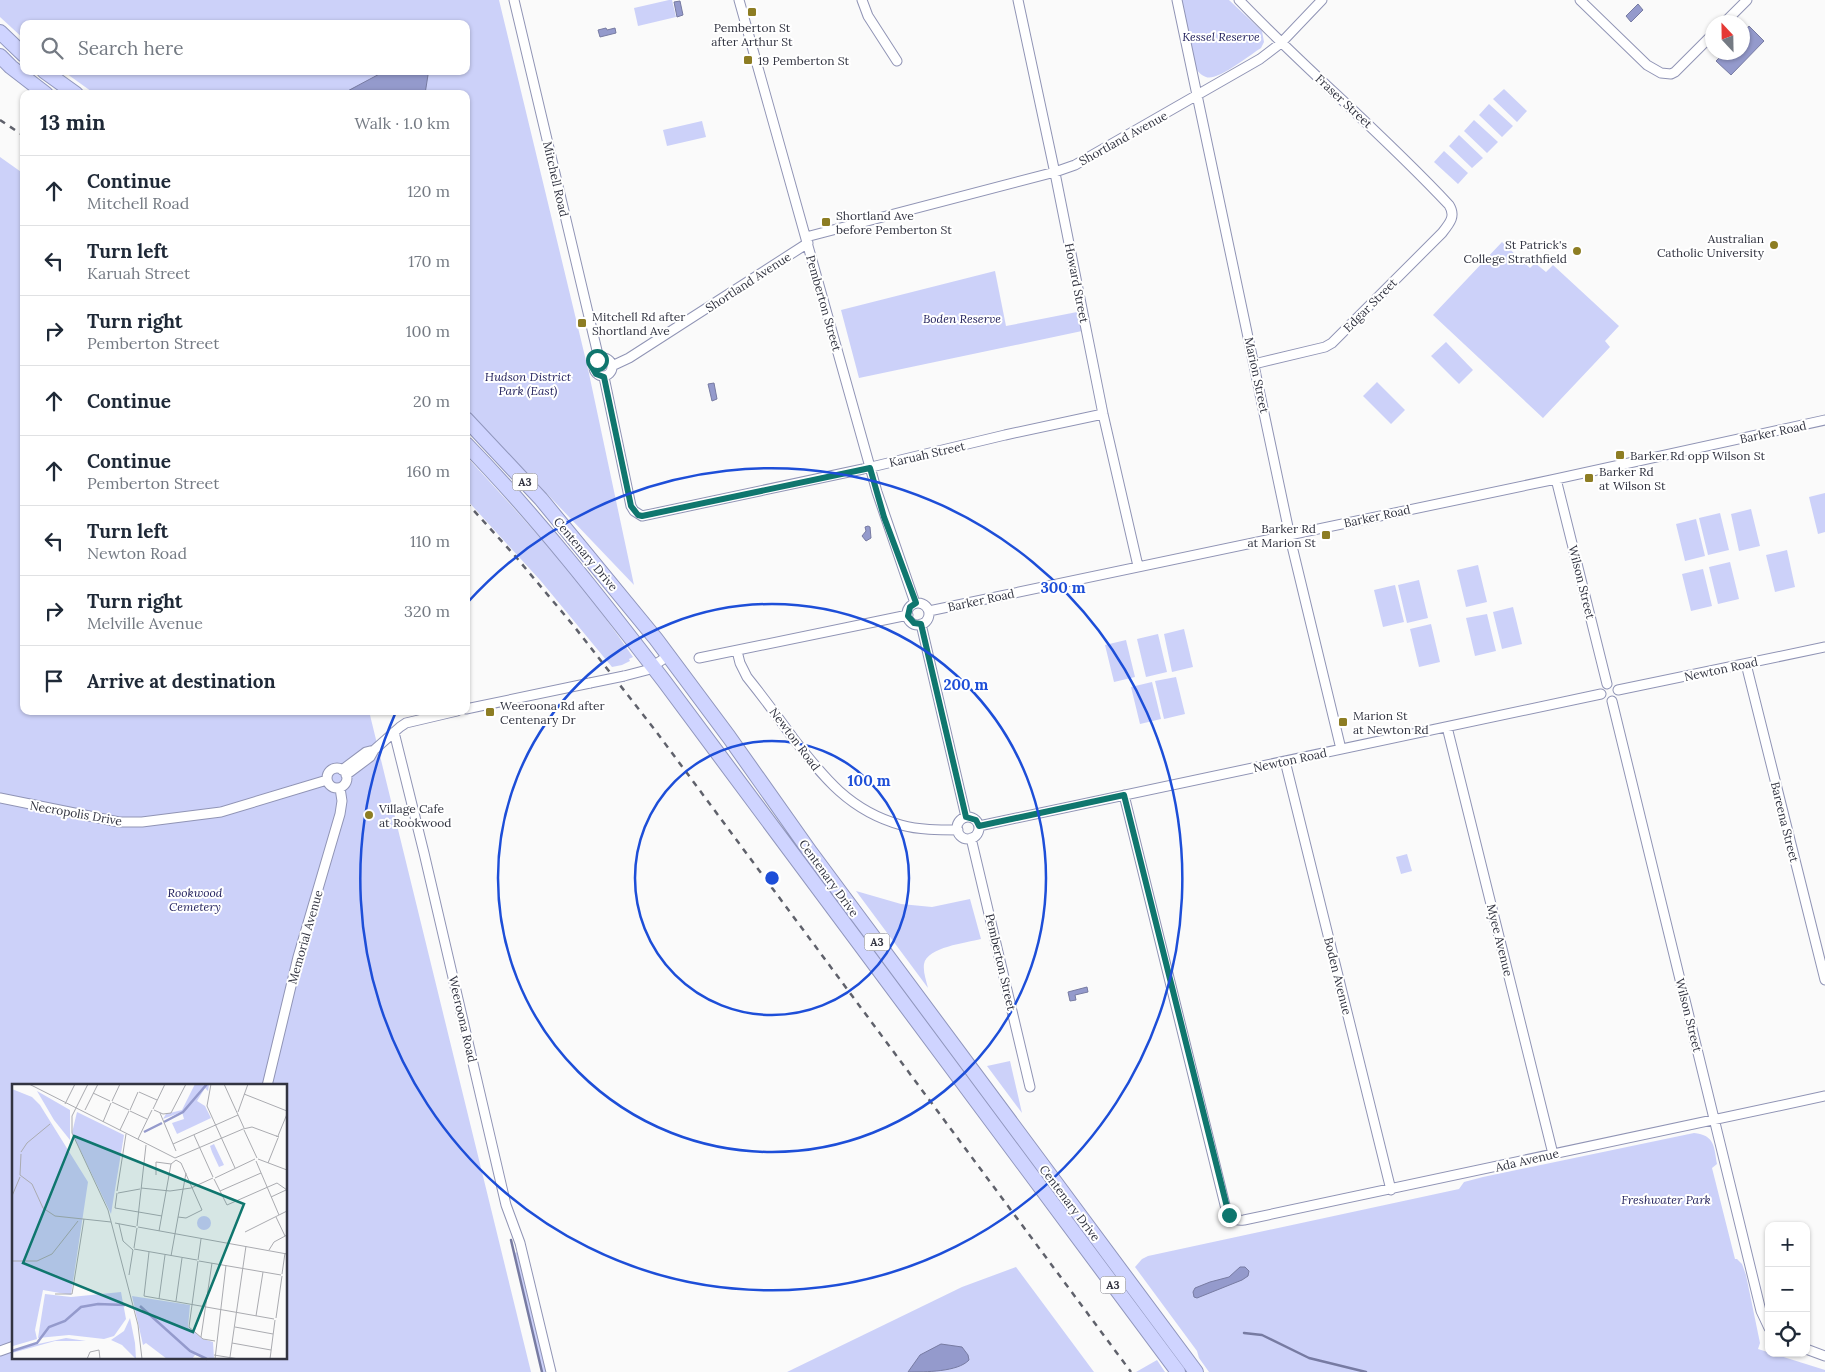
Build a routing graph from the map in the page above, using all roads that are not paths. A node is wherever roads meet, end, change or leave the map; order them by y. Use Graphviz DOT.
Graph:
graph roads {
  1 [pos="514,0"];
  2 [pos="739,0"];
  3 [pos="862,0"];
  4 [pos="1018,0"];
  5 [pos="1177,0"];
  6 [pos="1239,0"];
  7 [pos="1322,0"];
  8 [pos="1580,0"];
  9 [pos="1747,0"];
  10 [pos="1732,15"];
  11 [pos="0,32"];
  12 [pos="1705,42"];
  13 [pos="1281,43"];
  14 [pos="20,51"];
  15 [pos="0,56"];
  16 [pos="897,61"];
  17 [pos="20,74"];
  18 [pos="21,75"];
  19 [pos="50,75"];
  20 [pos="41,90"];
  21 [pos="70,90"];
  22 [pos="1198,96"];
  23 [pos="1055,172"];
  24 [pos="1449,205"];
  25 [pos="807,240"];
  26 [pos="599,359"];
  27 [pos="1254,364"];
  28 [pos="612,366"];
  29 [pos="604,377"];
  30 [pos="1103,414"];
  31 [pos="1825,420"];
  32 [pos="470,423"];
  33 [pos="470,448"];
  34 [pos="870,468"];
  35 [pos="1556,479"];
  36 [pos="1290,534"];
  37 [pos="1138,566"];
  38 [pos="916,603"];
  39 [pos="929,611"];
  40 [pos="908,616"];
  41 [pos="921,624"];
  42 [pos="1825,647"];
  43 [pos="737,651"];
  44 [pos="668,656"];
  45 [pos="699,658"];
  46 [pos="1746,664"];
  47 [pos="653,667"];
  48 [pos="1607,684"];
  49 [pos="1618,690"];
  50 [pos="1601,694"];
  51 [pos="1612,701"];
  52 [pos="470,708"];
  53 [pos="439,715"];
  54 [pos="1447,726"];
  55 [pos="394,732"];
  56 [pos="1341,749"];
  57 [pos="1285,761"];
  58 [pos="344,773"];
  59 [pos="328,780"];
  60 [pos="340,788"];
  61 [pos="1124,795"];
  62 [pos="0,798"];
  63 [pos="966,817"];
  64 [pos="979,826"];
  65 [pos="958,830"];
  66 [pos="971,838"];
  67 [pos="1825,980"];
  68 [pos="267,1084"];
  69 [pos="1030,1087"];
  70 [pos="1825,1096"];
  71 [pos="1714,1120"];
  72 [pos="1553,1154"];
  73 [pos="1391,1190"];
  74 [pos="1765,1320"];
  75 [pos="12,1347"];
  76 [pos="1810,1350"];
  77 [pos="0,1351"];
  78 [pos="1825,1356"];
  79 [pos="1192,1367"];
  80 [pos="1177,1371"];
  81 [pos="551,1372"];
  1 -- 26 [label="street, Mitchell Road"];
  2 -- 25 [label="street, Pemberton Street"];
  3 -- 16 [label="street"];
  4 -- 23 [label="street, Howard Street"];
  5 -- 22 [label="street, Marion Street"];
  6 -- 13 [label="street, Fraser Street"];
  7 -- 13 [label="street, Shortland Avenue"];
  8 -- 12 [label="street"];
  9 -- 10 [label="street"];
  11 -- 14 [label="highway"];
  13 -- 22 [label="street, Shortland Avenue"];
  13 -- 24 [label="street, Fraser Street"];
  15 -- 17 [label="highway"];
  18 -- 20 [label="highway"];
  19 -- 21 [label="highway"];
  22 -- 23 [label="street, Shortland Avenue"];
  22 -- 27 [label="street, Marion Street"];
  23 -- 25 [label="street, Shortland Avenue"];
  23 -- 30 [label="street, Howard Street"];
  24 -- 27 [label="street, Edgar Street"];
  25 -- 28 [label="street, Shortland Avenue"];
  25 -- 34 [label="street, Pemberton Street"];
  26 -- 28 [label="street"];
  26 -- 29 [label="street"];
  27 -- 36 [label="street, Marion Street"];
  28 -- 29 [label="street"];
  29 -- 34 [label="street, Karuah Street"];
  30 -- 34 [label="street, Karuah Street"];
  30 -- 37 [label="street, Howard Street"];
  31 -- 35 [label="street, Barker Road"];
  32 -- 44 [label="highway, Centenary Drive / A3"];
  33 -- 47 [label="highway, Centenary Drive / A3"];
  34 -- 38 [label="street, Pemberton Street"];
  35 -- 36 [label="street, Barker Road"];
  35 -- 48 [label="street, Wilson Street"];
  36 -- 37 [label="street, Barker Road"];
  36 -- 56 [label="street, Marion Street"];
  37 -- 39 [label="street, Barker Road"];
  38 -- 39 [label="street"];
  38 -- 40 [label="street"];
  39 -- 41 [label="street"];
  40 -- 41 [label="street"];
  40 -- 43 [label="street"];
  41 -- 63 [label="street"];
  42 -- 46 [label="street, Newton Road"];
  43 -- 45 [label="street"];
  43 -- 65 [label="street, Newton Road"];
  44 -- 47 [label="street"];
  44 -- 79 [label="highway, Centenary Drive / A3"];
  46 -- 49 [label="street, Newton Road"];
  46 -- 67 [label="street, Bareena Street"];
  47 -- 52 [label="street, bridge"];
  47 -- 80 [label="highway, Centenary Drive / A3"];
  48 -- 49 [label="street"];
  48 -- 50 [label="street"];
  49 -- 51 [label="street"];
  50 -- 51 [label="street"];
  50 -- 54 [label="street, Newton Road"];
  51 -- 71 [label="street, Wilson Street"];
  53 -- 55 [label="street"];
  54 -- 56 [label="street, Newton Road"];
  54 -- 72 [label="street, Myee Avenue"];
  55 -- 58 [label="street"];
  55 -- 81 [label="street, Weeroona Road"];
  56 -- 57 [label="street, Newton Road"];
  57 -- 61 [label="street, Newton Road"];
  57 -- 73 [label="street, Boden Avenue"];
  58 -- 59 [label="street"];
  58 -- 60 [label="street"];
  59 -- 60 [label="street"];
  59 -- 62 [label="street, Necropolis Drive"];
  60 -- 68 [label="street, Memorial Avenue"];
  61 -- 64 [label="street, Newton Road"];
  61 -- 73 [label="street, Ada Avenue"];
  63 -- 64 [label="street"];
  63 -- 65 [label="street"];
  64 -- 66 [label="street"];
  65 -- 66 [label="street"];
  66 -- 69 [label="street, Pemberton Street"];
  70 -- 71 [label="street, Ada Avenue"];
  71 -- 72 [label="street, Ada Avenue"];
  71 -- 74 [label="street, Wilson Street"];
  72 -- 73 [label="street, Ada Avenue"];
  75 -- 77 [label="street"];
  76 -- 78 [label="street"];
}
